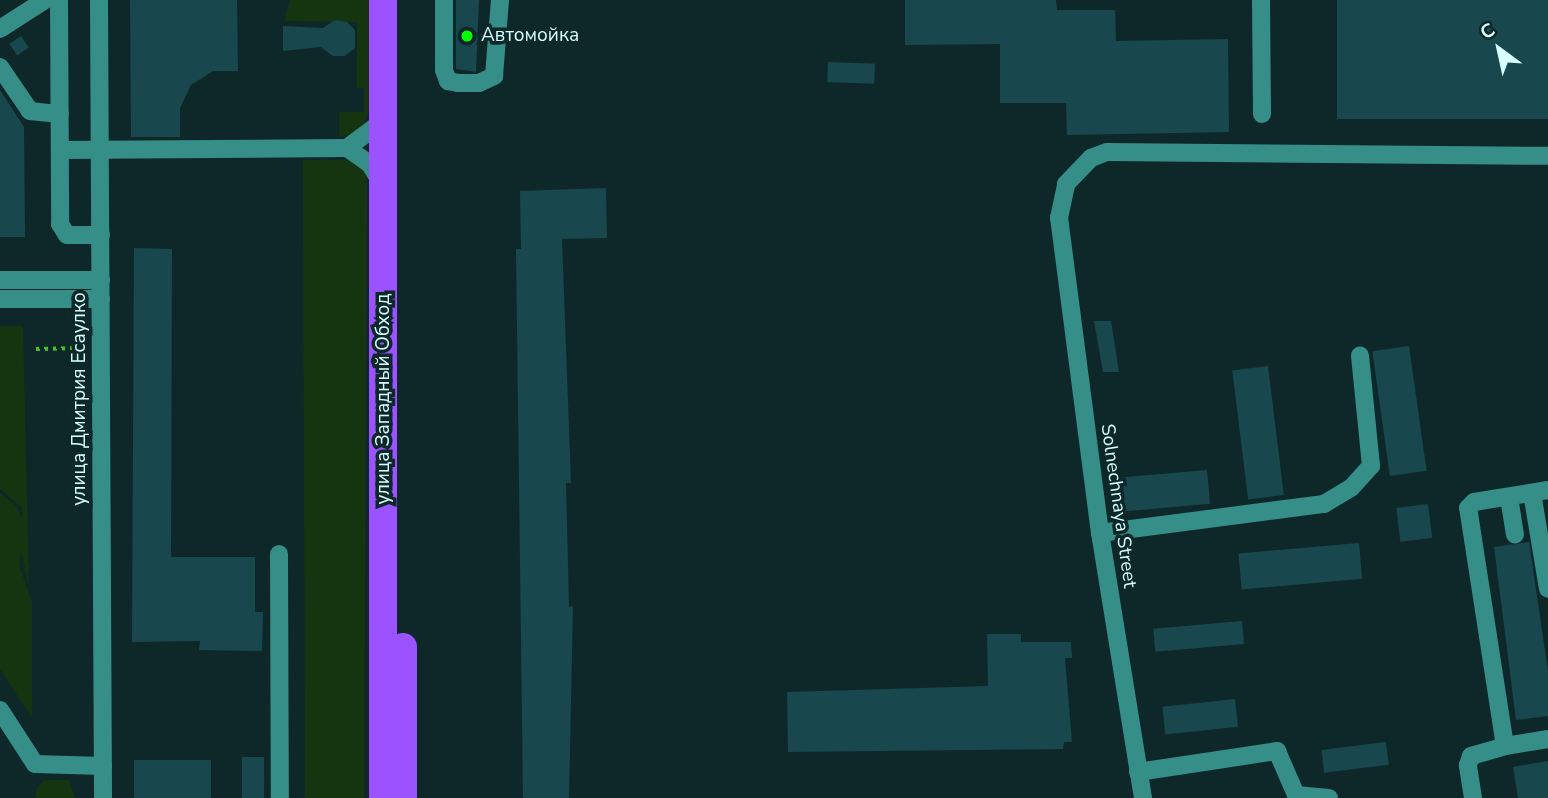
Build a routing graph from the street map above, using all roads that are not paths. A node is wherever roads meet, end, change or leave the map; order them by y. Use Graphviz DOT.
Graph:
graph roads {
  1 [pos="44,0"];
  2 [pos="59,0"];
  3 [pos="99,0"];
  4 [pos="383,0"];
  5 [pos="401,0"];
  6 [pos="444,0"];
  7 [pos="500,0"];
  8 [pos="1261,0"];
  9 [pos="0,29"];
  10 [pos="0,67"];
  11 [pos="60,114"];
  12 [pos="1262,114"];
  13 [pos="383,116"];
  14 [pos="347,148"];
  15 [pos="60,150"];
  16 [pos="100,150"];
  17 [pos="1548,156"];
  18 [pos="385,189"];
  19 [pos="101,235"];
  20 [pos="0,280"];
  21 [pos="101,280"];
  22 [pos="0,299"];
  23 [pos="101,299"];
  24 [pos="1360,356"];
  25 [pos="1540,491"];
  26 [pos="1509,497"];
  27 [pos="1100,533"];
  28 [pos="1515,535"];
  29 [pos="279,554"];
  30 [pos="1548,589"];
  31 [pos="0,710"];
  32 [pos="1548,739"];
  33 [pos="1506,746"];
  34 [pos="103,766"];
  35 [pos="1138,772"];
  36 [pos="103,798"];
  37 [pos="280,798"];
  38 [pos="383,798"];
  39 [pos="403,798"];
  40 [pos="1143,798"];
  41 [pos="1329,798"];
  42 [pos="1473,798"];
  1 -- 9 [label="street"];
  2 -- 11 [label="street"];
  3 -- 16 [label="street, улица Дмитрия Есаулко"];
  4 -- 13 [label="highway, улица Западный Обход"];
  5 -- 39 [label="highway, улица Западный Обход"];
  6 -- 7 [label="street"];
  8 -- 12 [label="street"];
  10 -- 11 [label="street"];
  11 -- 15 [label="street"];
  13 -- 14 [label="street"];
  13 -- 18 [label="highway, улица Западный Обход"];
  14 -- 16 [label="street"];
  14 -- 18 [label="street"];
  15 -- 16 [label="street"];
  15 -- 19 [label="street"];
  16 -- 19 [label="street, улица Дмитрия Есаулко"];
  17 -- 27 [label="street, Solnechnaya Street"];
  18 -- 38 [label="highway, улица Западный Обход"];
  19 -- 21 [label="street, улица Дмитрия Есаулко"];
  20 -- 21 [label="street"];
  21 -- 23 [label="street, улица Дмитрия Есаулко"];
  22 -- 23 [label="street"];
  23 -- 34 [label="street, улица Дмитрия Есаулко"];
  24 -- 27 [label="street"];
  25 -- 26 [label="street"];
  25 -- 30 [label="street"];
  26 -- 28 [label="street"];
  26 -- 33 [label="street"];
  27 -- 35 [label="street, Solnechnaya Street"];
  29 -- 37 [label="street"];
  31 -- 34 [label="street"];
  32 -- 33 [label="street"];
  33 -- 42 [label="street"];
  34 -- 36 [label="street, улица Дмитрия Есаулко"];
  35 -- 40 [label="street, Solnechnaya Street"];
  35 -- 41 [label="street"];
}
